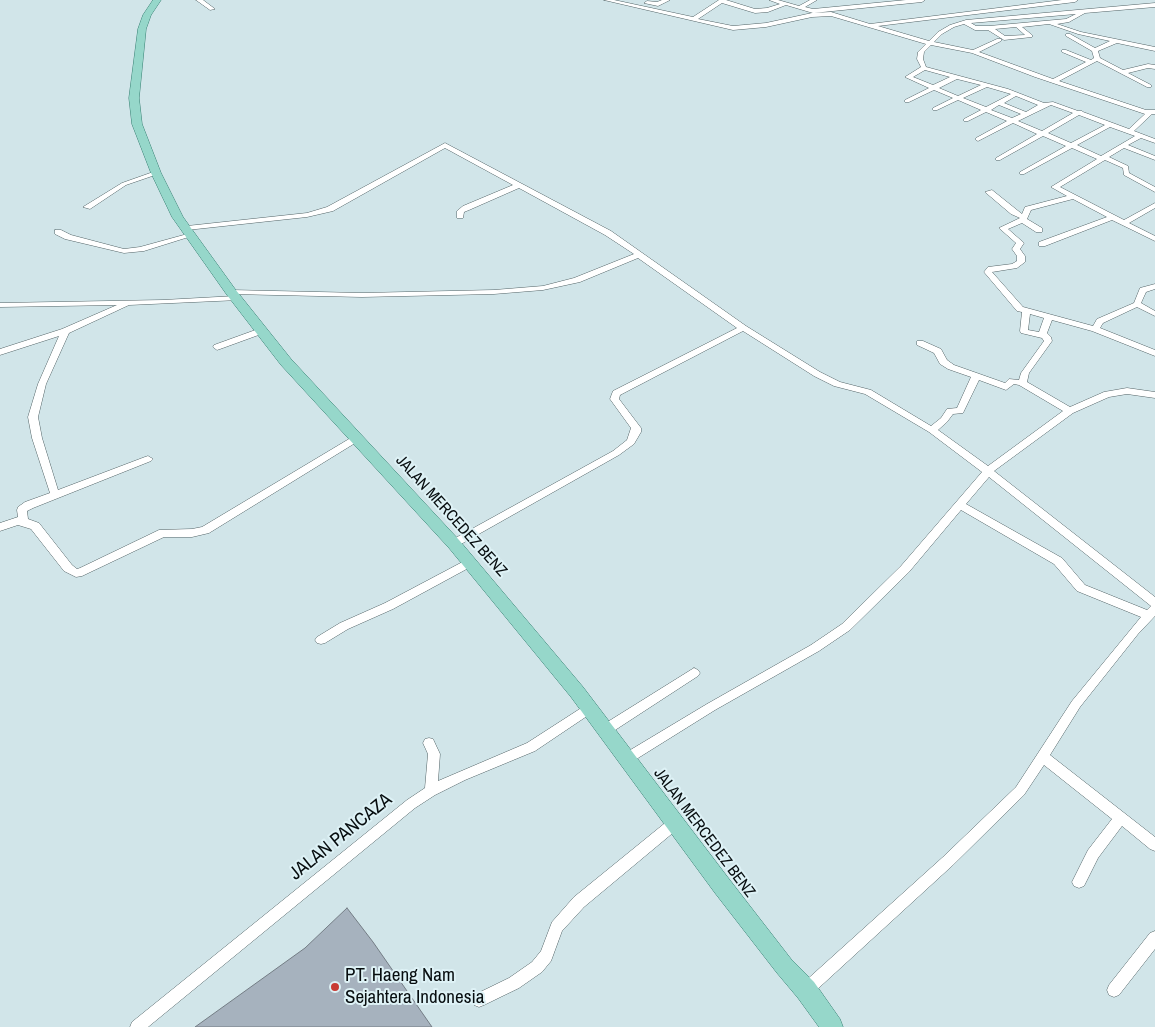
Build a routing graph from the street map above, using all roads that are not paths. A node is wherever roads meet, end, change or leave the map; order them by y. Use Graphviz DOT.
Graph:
graph roads {
  1 [pos="158,0"];
  2 [pos="199,0"];
  3 [pos="608,0"];
  4 [pos="639,0"];
  5 [pos="667,0"];
  6 [pos="772,0"];
  7 [pos="814,0"];
  8 [pos="921,0"];
  9 [pos="1075,0"];
  10 [pos="722,1"];
  11 [pos="894,1"];
  12 [pos="1006,2"];
  13 [pos="1054,2"];
  14 [pos="786,4"];
  15 [pos="1155,5"];
  16 [pos="1022,6"];
  17 [pos="799,8"];
  18 [pos="212,9"];
  19 [pos="1083,12"];
  20 [pos="1069,13"];
  21 [pos="955,14"];
  22 [pos="695,18"];
  23 [pos="966,22"];
  24 [pos="1046,22"];
  25 [pos="871,25"];
  26 [pos="1018,25"];
  27 [pos="989,28"];
  28 [pos="1068,35"];
  29 [pos="999,40"];
  30 [pos="1115,41"];
  31 [pos="930,43"];
  32 [pos="1155,49"];
  33 [pos="1095,50"];
  34 [pos="1064,51"];
  35 [pos="974,52"];
  36 [pos="1155,54"];
  37 [pos="1094,60"];
  38 [pos="1155,67"];
  39 [pos="924,68"];
  40 [pos="1124,72"];
  41 [pos="955,77"];
  42 [pos="1055,82"];
  43 [pos="986,85"];
  44 [pos="1149,86"];
  45 [pos="933,88"];
  46 [pos="1016,94"];
  47 [pos="958,99"];
  48 [pos="907,101"];
  49 [pos="999,103"];
  50 [pos="1044,104"];
  51 [pos="935,109"];
  52 [pos="985,110"];
  53 [pos="1080,112"];
  54 [pos="1152,112"];
  55 [pos="1026,114"];
  56 [pos="966,120"];
  57 [pos="1013,122"];
  58 [pos="1111,124"];
  59 [pos="1131,131"];
  60 [pos="1042,133"];
  61 [pos="1141,135"];
  62 [pos="978,139"];
  63 [pos="1155,141"];
  64 [pos="1070,145"];
  65 [pos="1124,146"];
  66 [pos="1103,157"];
  67 [pos="1154,158"];
  68 [pos="998,159"];
  69 [pos="156,173"];
  70 [pos="1022,173"];
  71 [pos="519,185"];
  72 [pos="1155,190"];
  73 [pos="989,192"];
  74 [pos="1073,197"];
  75 [pos="1155,205"];
  76 [pos="88,206"];
  77 [pos="460,216"];
  78 [pos="1113,217"];
  79 [pos="1023,218"];
  80 [pos="1125,222"];
  81 [pos="1039,230"];
  82 [pos="58,232"];
  83 [pos="189,232"];
  84 [pos="1155,239"];
  85 [pos="1042,244"];
  86 [pos="638,255"];
  87 [pos="1155,286"];
  88 [pos="234,295"];
  89 [pos="129,303"];
  90 [pos="1137,304"];
  91 [pos="0,305"];
  92 [pos="1026,312"];
  93 [pos="1155,314"];
  94 [pos="1050,317"];
  95 [pos="743,328"];
  96 [pos="1095,329"];
  97 [pos="64,331"];
  98 [pos="261,331"];
  99 [pos="1047,337"];
  100 [pos="920,343"];
  101 [pos="217,347"];
  102 [pos="0,352"];
  103 [pos="1155,353"];
  104 [pos="976,376"];
  105 [pos="1022,383"];
  106 [pos="1155,395"];
  107 [pos="1070,411"];
  108 [pos="932,430"];
  109 [pos="357,438"];
  110 [pos="148,459"];
  111 [pos="988,471"];
  112 [pos="56,495"];
  113 [pos="959,504"];
  114 [pos="22,520"];
  115 [pos="0,527"];
  116 [pos="454,544"];
  117 [pos="470,562"];
  118 [pos="1153,604"];
  119 [pos="321,640"];
  120 [pos="694,673"];
  121 [pos="590,708"];
  122 [pos="604,730"];
  123 [pos="429,744"];
  124 [pos="1043,757"];
  125 [pos="626,759"];
  126 [pos="431,791"];
  127 [pos="1120,817"];
  128 [pos="675,823"];
  129 [pos="1155,845"];
  130 [pos="1080,882"];
  131 [pos="1155,938"];
  132 [pos="806,990"];
  133 [pos="1114,990"];
  134 [pos="479,1000"];
  135 [pos="138,1027"];
  136 [pos="832,1027"];
  1 -- 69 [label="main road, JALAN MERCEDEZ BENZ"];
  2 -- 18 [label="street"];
  3 -- 22 [label="street"];
  4 -- 5 [label="street"];
  6 -- 14 [label="street"];
  7 -- 17 [label="street"];
  8 -- 11 [label="street"];
  9 -- 13 [label="street"];
  10 -- 14 [label="street"];
  10 -- 22 [label="street"];
  11 -- 17 [label="street"];
  12 -- 16 [label="street"];
  13 -- 16 [label="street"];
  13 -- 20 [label="street"];
  14 -- 17 [label="street"];
  15 -- 19 [label="street"];
  16 -- 21 [label="street"];
  19 -- 20 [label="street"];
  19 -- 24 [label="street"];
  20 -- 23 [label="street"];
  21 -- 23 [label="street"];
  21 -- 25 [label="street"];
  22 -- 25 [label="street"];
  23 -- 27 [label="street"];
  23 -- 31 [label="street"];
  24 -- 26 [label="street"];
  24 -- 30 [label="street"];
  25 -- 31 [label="street"];
  26 -- 27 [label="street"];
  26 -- 27 [label="street"];
  28 -- 33 [label="street"];
  29 -- 35 [label="street"];
  30 -- 32 [label="street"];
  30 -- 33 [label="street"];
  30 -- 36 [label="street"];
  31 -- 35 [label="street"];
  31 -- 39 [label="street"];
  33 -- 37 [label="street"];
  34 -- 37 [label="street"];
  35 -- 42 [label="street"];
  37 -- 40 [label="street"];
  37 -- 42 [label="street"];
  38 -- 40 [label="street"];
  39 -- 41 [label="street"];
  39 -- 45 [label="street"];
  40 -- 44 [label="street"];
  41 -- 43 [label="street"];
  41 -- 45 [label="street"];
  42 -- 54 [label="street"];
  43 -- 46 [label="street"];
  43 -- 47 [label="street"];
  45 -- 47 [label="street"];
  45 -- 48 [label="street"];
  46 -- 49 [label="street"];
  46 -- 50 [label="street"];
  47 -- 51 [label="street"];
  47 -- 52 [label="street"];
  49 -- 52 [label="street"];
  49 -- 55 [label="street"];
  50 -- 53 [label="street"];
  50 -- 55 [label="street"];
  52 -- 56 [label="street"];
  52 -- 57 [label="street"];
  53 -- 58 [label="street"];
  53 -- 60 [label="street"];
  54 -- 59 [label="street"];
  55 -- 57 [label="street"];
  57 -- 60 [label="street"];
  57 -- 62 [label="street"];
  58 -- 59 [label="street"];
  58 -- 64 [label="street"];
  59 -- 61 [label="street"];
  60 -- 64 [label="street"];
  60 -- 68 [label="street"];
  61 -- 63 [label="street"];
  61 -- 65 [label="street"];
  64 -- 66 [label="street"];
  64 -- 70 [label="street"];
  65 -- 66 [label="street"];
  65 -- 67 [label="street"];
  66 -- 72 [label="street"];
  66 -- 74 [label="street"];
  69 -- 76 [label="street"];
  69 -- 83 [label="main road, JALAN MERCEDEZ BENZ"];
  71 -- 77 [label="street"];
  71 -- 83 [label="street"];
  71 -- 86 [label="street"];
  73 -- 79 [label="street"];
  74 -- 78 [label="street"];
  74 -- 79 [label="street"];
  75 -- 80 [label="street"];
  78 -- 80 [label="street"];
  78 -- 85 [label="street"];
  79 -- 81 [label="street"];
  79 -- 92 [label="street"];
  80 -- 84 [label="street"];
  82 -- 83 [label="street"];
  83 -- 88 [label="main road, JALAN MERCEDEZ BENZ"];
  86 -- 88 [label="street"];
  86 -- 95 [label="street"];
  87 -- 90 [label="street"];
  88 -- 89 [label="street"];
  88 -- 98 [label="main road, JALAN MERCEDEZ BENZ"];
  89 -- 91 [label="street"];
  89 -- 97 [label="street"];
  90 -- 93 [label="street"];
  90 -- 96 [label="street"];
  92 -- 94 [label="street"];
  92 -- 99 [label="street"];
  94 -- 96 [label="street"];
  94 -- 99 [label="street"];
  95 -- 108 [label="street"];
  95 -- 116 [label="street"];
  96 -- 103 [label="street"];
  97 -- 102 [label="street"];
  97 -- 112 [label="street"];
  98 -- 101 [label="street"];
  98 -- 109 [label="main road, JALAN MERCEDEZ BENZ"];
  99 -- 105 [label="street"];
  100 -- 104 [label="street"];
  104 -- 105 [label="street"];
  104 -- 108 [label="street"];
  105 -- 107 [label="street"];
  106 -- 107 [label="street"];
  107 -- 111 [label="street"];
  108 -- 111 [label="street"];
  109 -- 114 [label="street"];
  109 -- 116 [label="main road, JALAN MERCEDEZ BENZ"];
  110 -- 112 [label="street"];
  111 -- 113 [label="street"];
  111 -- 118 [label="street"];
  112 -- 114 [label="street"];
  113 -- 118 [label="street"];
  113 -- 125 [label="street"];
  114 -- 115 [label="street"];
  116 -- 117 [label="main road, JALAN MERCEDEZ BENZ"];
  117 -- 119 [label="street"];
  117 -- 121 [label="main road, JALAN MERCEDEZ BENZ"];
  118 -- 124 [label="street"];
  120 -- 122 [label="street"];
  121 -- 122 [label="main road, JALAN MERCEDEZ BENZ"];
  121 -- 126 [label="street, JALAN PANCAZA"];
  122 -- 125 [label="main road, JALAN MERCEDEZ BENZ"];
  123 -- 126 [label="street"];
  124 -- 127 [label="street"];
  124 -- 132 [label="street"];
  125 -- 128 [label="main road, JALAN MERCEDEZ BENZ"];
  126 -- 135 [label="street, JALAN PANCAZA"];
  127 -- 129 [label="street"];
  127 -- 130 [label="street"];
  128 -- 132 [label="main road, JALAN MERCEDEZ BENZ"];
  128 -- 134 [label="street"];
  131 -- 133 [label="street"];
  132 -- 136 [label="main road, JALAN MERCEDEZ BENZ"];
}
